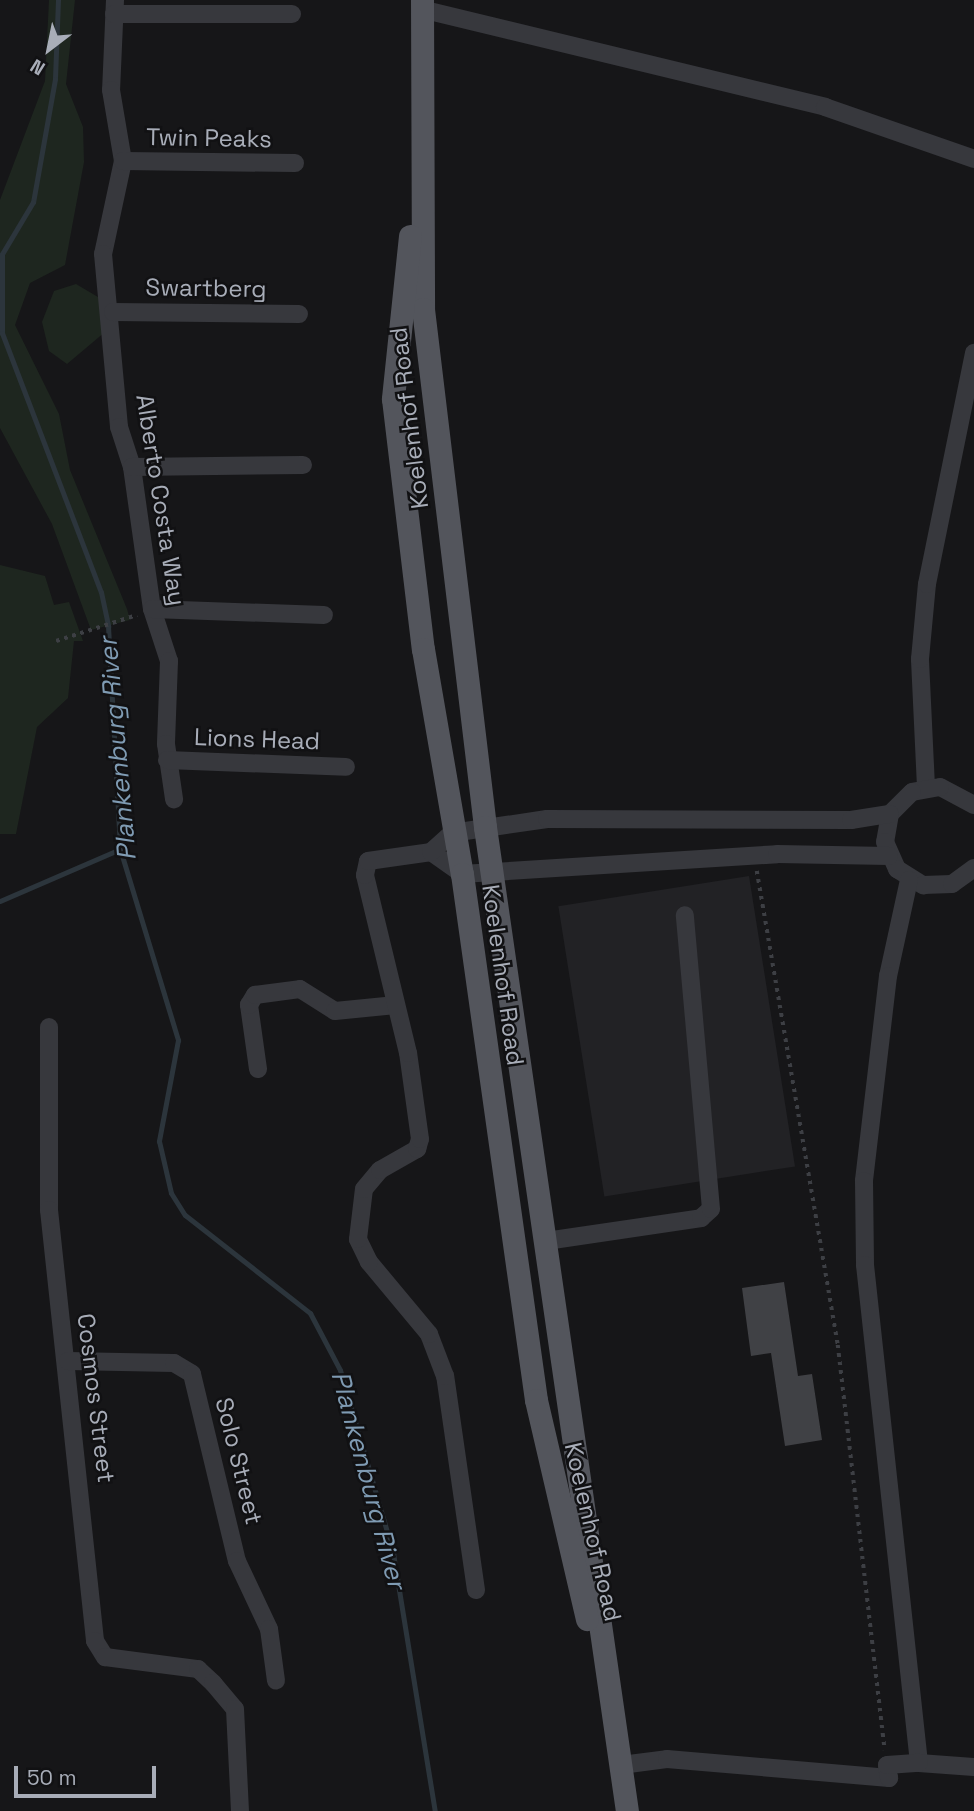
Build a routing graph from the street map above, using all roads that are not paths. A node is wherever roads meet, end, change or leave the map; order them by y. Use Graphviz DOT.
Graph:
graph roads {
  1 [pos="422,4"];
  2 [pos="114,7"];
  3 [pos="292,14"];
  4 [pos="974,159"];
  5 [pos="123,161"];
  6 [pos="295,163"];
  7 [pos="418,187"];
  8 [pos="113,312"];
  9 [pos="299,314"];
  10 [pos="974,353"];
  11 [pos="303,465"];
  12 [pos="132,467"];
  13 [pos="146,611"];
  14 [pos="324,615"];
  15 [pos="167,760"];
  16 [pos="346,767"];
  17 [pos="926,787"];
  18 [pos="174,799"];
  19 [pos="974,805"];
  20 [pos="890,814"];
  21 [pos="485,827"];
  22 [pos="452,834"];
  23 [pos="431,852"];
  24 [pos="889,856"];
  25 [pos="494,871"];
  26 [pos="462,874"];
  27 [pos="971,874"];
  28 [pos="909,880"];
  29 [pos="685,915"];
  30 [pos="396,1005"];
  31 [pos="49,1027"];
  32 [pos="258,1069"];
  33 [pos="546,1241"];
  34 [pos="68,1361"];
  35 [pos="476,1591"];
  36 [pos="276,1681"];
  37 [pos="919,1763"];
  38 [pos="621,1765"];
  39 [pos="974,1767"];
  40 [pos="240,1811"];
  41 [pos="627,1811"];
  1 -- 4 [label="street"];
  1 -- 7 [label="main road, Koelenhof Road"];
  2 -- 3 [label="street"];
  2 -- 5 [label="street, Alberto Costa Way"];
  5 -- 6 [label="street, Twin Peaks"];
  5 -- 8 [label="street, Alberto Costa Way"];
  7 -- 21 [label="main road, Koelenhof Road"];
  7 -- 22 [label="main road, Koelenhof Road"];
  8 -- 9 [label="street, Swartberg"];
  8 -- 12 [label="street, Alberto Costa Way"];
  10 -- 17 [label="street"];
  11 -- 12 [label="street"];
  12 -- 13 [label="street, Alberto Costa Way"];
  13 -- 14 [label="street"];
  13 -- 15 [label="street, Alberto Costa Way"];
  15 -- 16 [label="street, Lions Head"];
  15 -- 18 [label="street, Alberto Costa Way"];
  17 -- 19 [label="street"];
  17 -- 20 [label="street"];
  20 -- 21 [label="street"];
  20 -- 24 [label="street"];
  21 -- 22 [label="street"];
  21 -- 25 [label="main road, Koelenhof Road"];
  22 -- 23 [label="street"];
  22 -- 26 [label="main road, Koelenhof Road"];
  23 -- 26 [label="street"];
  23 -- 30 [label="street"];
  24 -- 25 [label="street"];
  24 -- 28 [label="street"];
  25 -- 26 [label="street"];
  25 -- 33 [label="main road, Koelenhof Road"];
  26 -- 38 [label="main road, Koelenhof Road"];
  27 -- 28 [label="street"];
  28 -- 37 [label="street"];
  29 -- 33 [label="street"];
  30 -- 32 [label="street"];
  30 -- 35 [label="street"];
  31 -- 34 [label="street, Cosmos Street"];
  33 -- 38 [label="main road, Koelenhof Road"];
  34 -- 36 [label="street, Solo Street"];
  34 -- 40 [label="street, Cosmos Street"];
  37 -- 38 [label="street"];
  37 -- 39 [label="street"];
  38 -- 41 [label="main road, Koelenhof Road"];
}
